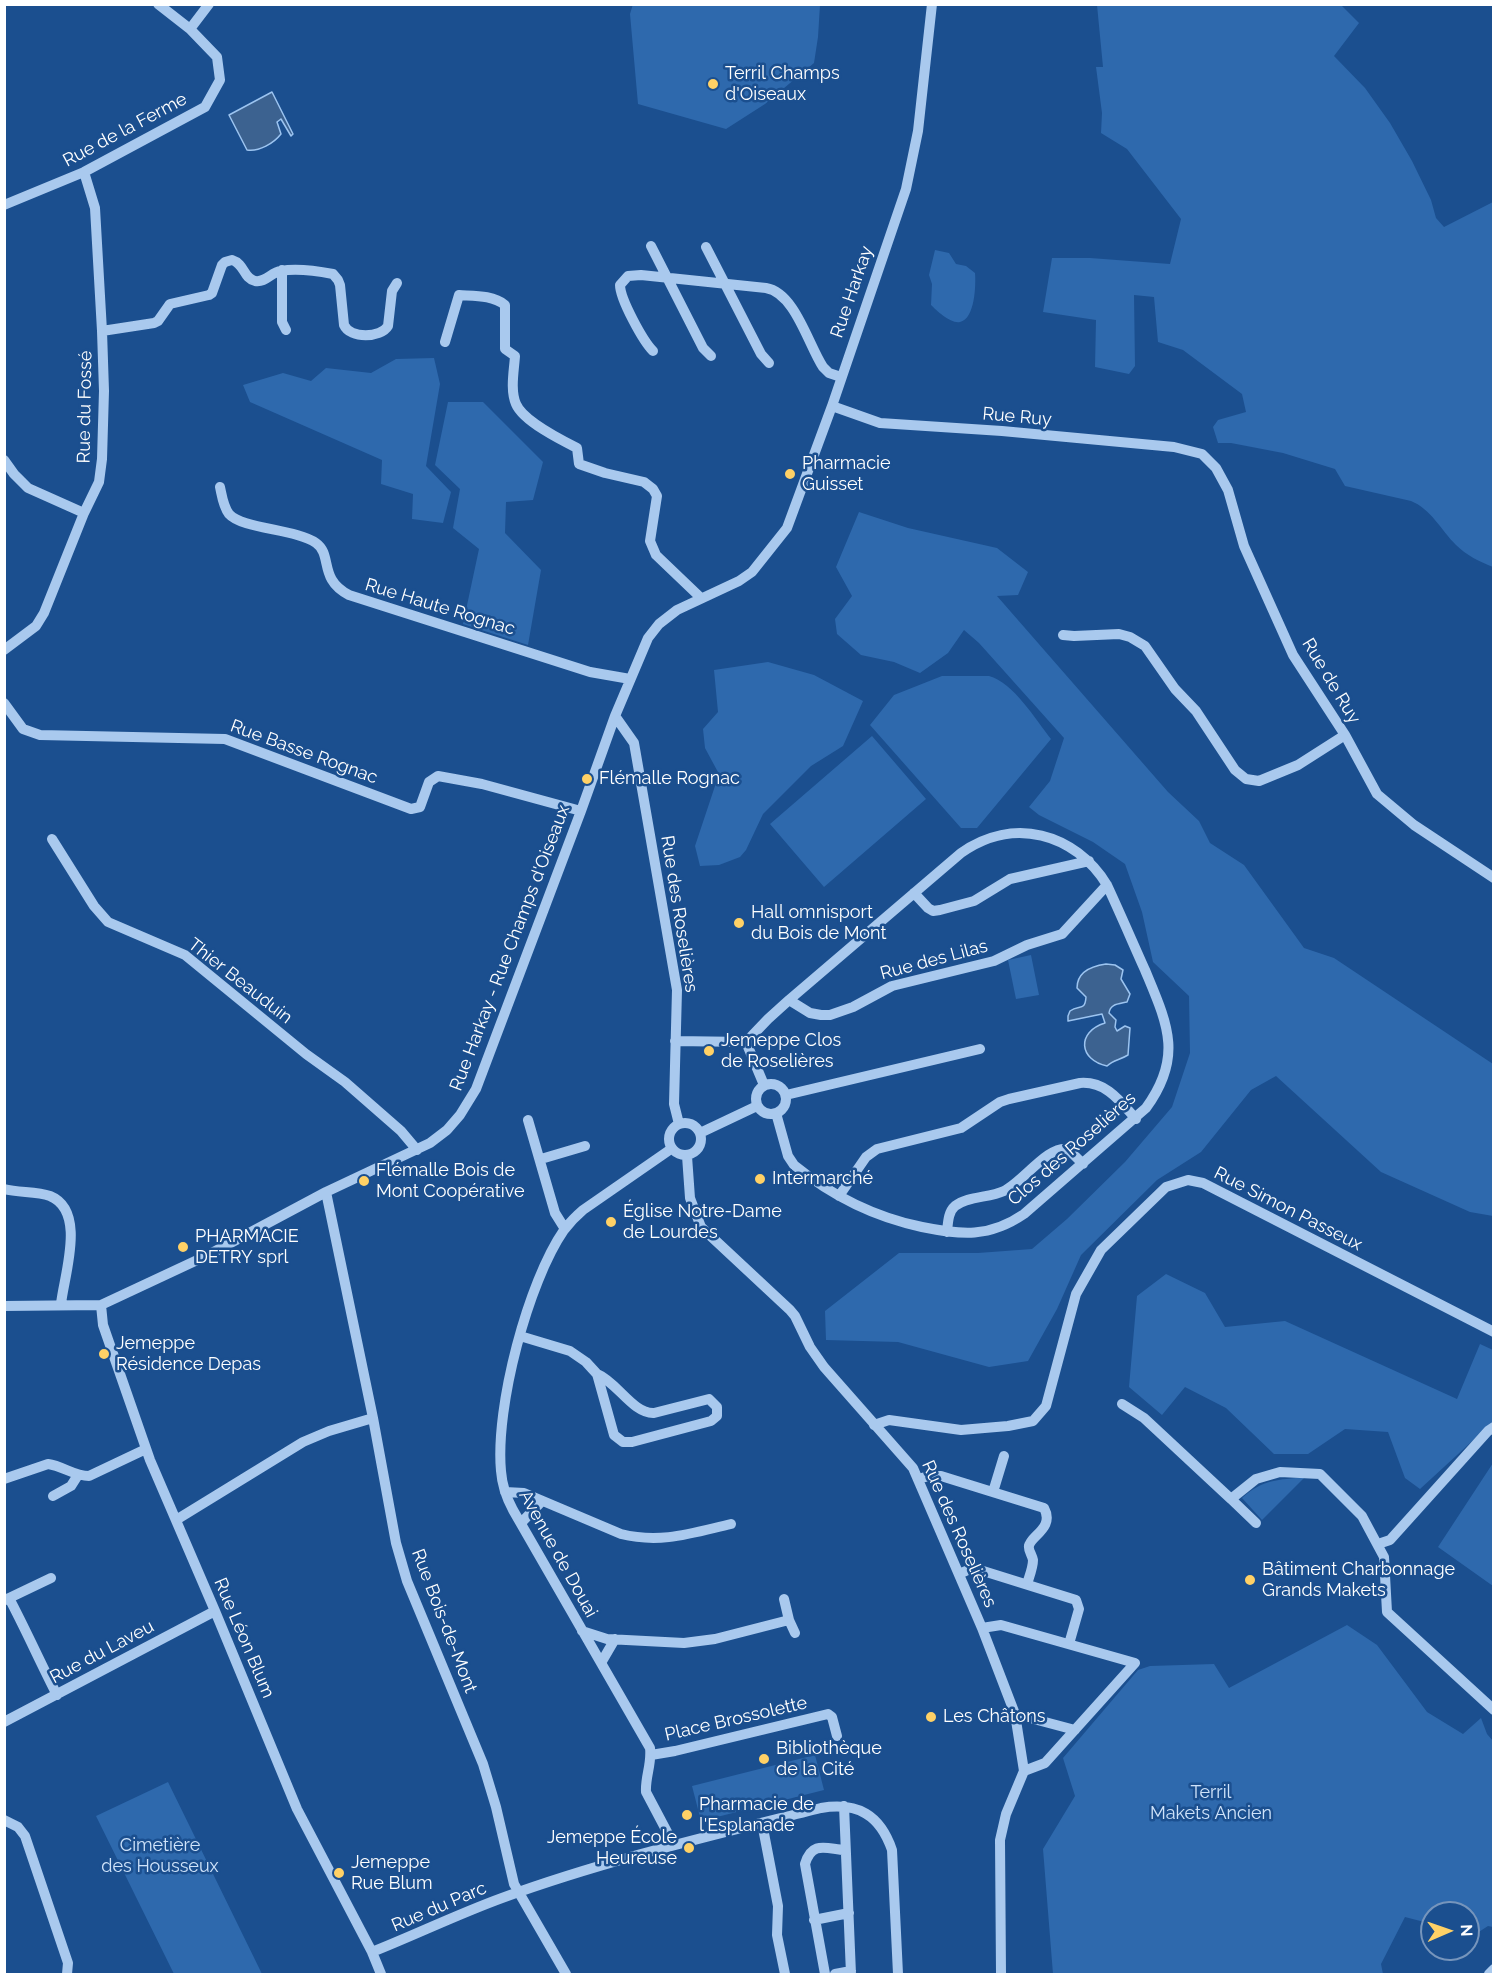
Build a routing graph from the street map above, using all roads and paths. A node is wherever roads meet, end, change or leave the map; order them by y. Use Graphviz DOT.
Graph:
graph roads {
  1 [pos="158,4"];
  2 [pos="209,4"];
  3 [pos="932,4"];
  4 [pos="190,29"];
  5 [pos="84,172"];
  6 [pos="4,205"];
  7 [pos="651,246"];
  8 [pos="706,247"];
  9 [pos="282,270"];
  10 [pos="668,278"];
  11 [pos="397,283"];
  12 [pos="725,284"];
  13 [pos="286,330"];
  14 [pos="102,331"];
  15 [pos="445,342"];
  16 [pos="653,351"];
  17 [pos="711,357"];
  18 [pos="769,363"];
  19 [pos="841,377"];
  20 [pos="831,406"];
  21 [pos="1202,454"];
  22 [pos="4,460"];
  23 [pos="220,487"];
  24 [pos="84,513"];
  25 [pos="752,572"];
  26 [pos="701,598"];
  27 [pos="1063,635"];
  28 [pos="4,650"];
  29 [pos="630,679"];
  30 [pos="4,703"];
  31 [pos="615,716"];
  32 [pos="1345,735"];
  33 [pos="581,811"];
  34 [pos="52,839"];
  35 [pos="1089,861"];
  36 [pos="1494,878"];
  37 [pos="1107,885"];
  38 [pos="914,893"];
  39 [pos="789,1000"];
  40 [pos="675,1041"];
  41 [pos="746,1042"];
  42 [pos="980,1049"];
  43 [pos="764,1085"];
  44 [pos="786,1095"];
  45 [pos="758,1106"];
  46 [pos="776,1113"];
  47 [pos="1136,1119"];
  48 [pos="528,1120"];
  49 [pos="679,1124"];
  50 [pos="700,1133"];
  51 [pos="585,1146"];
  52 [pos="671,1149"];
  53 [pos="417,1150"];
  54 [pos="687,1156"];
  55 [pos="541,1159"];
  56 [pos="1083,1164"];
  57 [pos="4,1189"];
  58 [pos="326,1192"];
  59 [pos="839,1196"];
  60 [pos="565,1229"];
  61 [pos="947,1232"];
  62 [pos="61,1304"];
  63 [pos="101,1305"];
  64 [pos="4,1306"];
  65 [pos="1494,1332"];
  66 [pos="520,1336"];
  67 [pos="597,1374"];
  68 [pos="1122,1404"];
  69 [pos="373,1418"];
  70 [pos="874,1425"];
  71 [pos="1494,1427"];
  72 [pos="146,1449"];
  73 [pos="1004,1456"];
  74 [pos="78,1475"];
  75 [pos="4,1479"];
  76 [pos="918,1479"];
  77 [pos="505,1492"];
  78 [pos="993,1492"];
  79 [pos="53,1496"];
  80 [pos="1231,1499"];
  81 [pos="542,1501"];
  82 [pos="176,1520"];
  83 [pos="1256,1522"];
  84 [pos="521,1523"];
  85 [pos="731,1524"];
  86 [pos="1378,1544"];
  87 [pos="959,1574"];
  88 [pos="51,1578"];
  89 [pos="1028,1584"];
  90 [pos="7,1599"];
  91 [pos="784,1599"];
  92 [pos="215,1611"];
  93 [pos="789,1620"];
  94 [pos="982,1628"];
  95 [pos="582,1631"];
  96 [pos="795,1633"];
  97 [pos="615,1639"];
  98 [pos="1069,1644"];
  99 [pos="601,1663"];
  100 [pos="57,1695"];
  101 [pos="830,1701"];
  102 [pos="1494,1710"];
  103 [pos="828,1714"];
  104 [pos="1015,1714"];
  105 [pos="4,1722"];
  106 [pos="1076,1730"];
  107 [pos="837,1736"];
  108 [pos="651,1755"];
  109 [pos="1024,1772"];
  110 [pos="844,1806"];
  111 [pos="4,1820"];
  112 [pos="762,1823"];
  113 [pos="674,1845"];
  114 [pos="845,1850"];
  115 [pos="518,1893"];
  116 [pos="849,1913"];
  117 [pos="814,1920"];
  118 [pos="374,1957"];
  119 [pos="1494,1969"];
  120 [pos="851,1973"];
  121 [pos="67,1974"];
  122 [pos="381,1974"];
  123 [pos="566,1974"];
  124 [pos="784,1974"];
  125 [pos="825,1974"];
  126 [pos="835,1974"];
  127 [pos="898,1974"];
  128 [pos="1001,1974"];
  129 [pos="1489,1974"];
  1 -- 4 [label="street, Rue de la Ferme"];
  2 -- 4 [label="street"];
  3 -- 19 [label="street, Rue Harkay"];
  4 -- 5 [label="street, Rue de la Ferme"];
  5 -- 6 [label="street, Rue de la Ferme"];
  5 -- 14 [label="street, Rue du Fossé"];
  7 -- 10 [label="street"];
  8 -- 12 [label="street"];
  9 -- 11 [label="street"];
  9 -- 13 [label="street"];
  9 -- 14 [label="street"];
  10 -- 12 [label="street"];
  10 -- 16 [label="street"];
  10 -- 17 [label="street"];
  12 -- 18 [label="street"];
  12 -- 19 [label="street"];
  14 -- 24 [label="street, Rue du Fossé"];
  15 -- 26 [label="street"];
  19 -- 20 [label="street, Rue Harkay"];
  20 -- 21 [label="street, Rue Ruy"];
  20 -- 25 [label="street, Rue Harkay"];
  21 -- 32 [label="street, Rue de Ruy"];
  22 -- 24 [label="street"];
  23 -- 29 [label="street, Rue Haute Rognac"];
  24 -- 28 [label="street, Rue du Fossé"];
  25 -- 26 [label="street, Rue Harkay - Rue Champs d'Oiseaux"];
  26 -- 29 [label="street, Rue Harkay - Rue Champs d'Oiseaux"];
  27 -- 32 [label="street"];
  29 -- 31 [label="street, Rue Harkay - Rue Champs d'Oiseaux"];
  30 -- 33 [label="street, Rue Basse Rognac"];
  31 -- 33 [label="street, Rue Harkay - Rue Champs d'Oiseaux"];
  31 -- 40 [label="street, Rue des Roselières"];
  32 -- 36 [label="street, Rue de Ruy"];
  33 -- 53 [label="street, Rue Harkay - Rue Champs d'Oiseaux"];
  34 -- 53 [label="street, Thier Beauduin"];
  35 -- 37 [label="street, Clos des Roselières"];
  35 -- 38 [label="street"];
  35 -- 38 [label="street, Clos des Roselières"];
  37 -- 39 [label="street, Rue des Lilas"];
  37 -- 47 [label="street, Clos des Roselières"];
  38 -- 39 [label="street, Clos des Roselières"];
  39 -- 41 [label="street, Clos des Roselières"];
  40 -- 41 [label="street"];
  40 -- 49 [label="street, Rue des Roselières"];
  41 -- 43 [label="street"];
  42 -- 44 [label="street"];
  43 -- 44 [label="street"];
  43 -- 45 [label="street"];
  44 -- 46 [label="street"];
  45 -- 46 [label="street"];
  45 -- 50 [label="street"];
  46 -- 59 [label="street, Clos des Roselières"];
  47 -- 56 [label="street, Clos des Roselières"];
  47 -- 59 [label="street"];
  48 -- 55 [label="street"];
  49 -- 50 [label="street"];
  49 -- 52 [label="street"];
  50 -- 54 [label="street"];
  51 -- 55 [label="street"];
  52 -- 54 [label="street"];
  52 -- 60 [label="street, Avenue de Douai"];
  53 -- 58 [label="street, Rue Harkay - Rue Champs d'Oiseaux"];
  54 -- 70 [label="street, Rue des Roselières"];
  55 -- 60 [label="street"];
  56 -- 61 [label="street, Clos des Roselières"];
  56 -- 61 [label="street"];
  57 -- 62 [label="street"];
  58 -- 63 [label="street, Rue Harkay - Rue Champs d'Oiseaux"];
  58 -- 69 [label="street, Rue Bois-de-Mont"];
  59 -- 61 [label="street, Clos des Roselières"];
  60 -- 66 [label="street, Avenue de Douai"];
  62 -- 63 [label="street, Rue Harkay - Rue Champs d'Oiseaux"];
  62 -- 64 [label="street, Rue Harkay - Rue Champs d'Oiseaux"];
  63 -- 72 [label="street, Rue Léon Blum"];
  65 -- 70 [label="street, Rue Simon Passeux"];
  66 -- 67 [label="street"];
  66 -- 77 [label="street, Avenue de Douai"];
  67 -- 67 [label="street"];
  68 -- 80 [label="street"];
  69 -- 82 [label="street"];
  69 -- 115 [label="street, Rue Bois-de-Mont"];
  70 -- 76 [label="street, Rue des Roselières"];
  71 -- 86 [label="street"];
  72 -- 74 [label="street"];
  72 -- 82 [label="street, Rue Léon Blum"];
  73 -- 78 [label="street"];
  74 -- 75 [label="street"];
  74 -- 79 [label="street"];
  76 -- 78 [label="street"];
  76 -- 87 [label="street, Rue des Roselières"];
  77 -- 81 [label="street"];
  77 -- 84 [label="street, Avenue de Douai"];
  78 -- 89 [label="street"];
  80 -- 83 [label="street"];
  80 -- 86 [label="street"];
  81 -- 84 [label="street"];
  81 -- 85 [label="street"];
  82 -- 92 [label="street, Rue Léon Blum"];
  84 -- 95 [label="street, Avenue de Douai"];
  86 -- 102 [label="street"];
  87 -- 89 [label="street"];
  87 -- 94 [label="street, Rue des Roselières"];
  88 -- 90 [label="street"];
  89 -- 98 [label="street"];
  90 -- 100 [label="street"];
  91 -- 93 [label="street"];
  92 -- 100 [label="street, Rue du Laveu"];
  92 -- 118 [label="street, Rue Léon Blum"];
  93 -- 96 [label="street"];
  93 -- 97 [label="street"];
  94 -- 98 [label="street"];
  94 -- 104 [label="street, Rue des Roselières"];
  95 -- 97 [label="street"];
  95 -- 99 [label="street, Avenue de Douai"];
  97 -- 99 [label="street"];
  98 -- 106 [label="street"];
  99 -- 108 [label="street, Avenue de Douai"];
  100 -- 105 [label="street, Rue du Laveu"];
  101 -- 103 [label="street, Place Brossolette"];
  103 -- 107 [label="street, Place Brossolette"];
  103 -- 108 [label="street, Place Brossolette"];
  104 -- 106 [label="street"];
  104 -- 109 [label="street, Rue des Roselières"];
  106 -- 109 [label="street"];
  108 -- 113 [label="street"];
  109 -- 128 [label="street"];
  110 -- 112 [label="street, Rue du Parc"];
  110 -- 114 [label="street"];
  110 -- 127 [label="street"];
  111 -- 121 [label="street"];
  112 -- 113 [label="street, Rue du Parc"];
  112 -- 124 [label="street"];
  113 -- 115 [label="street, Rue du Parc"];
  114 -- 116 [label="street"];
  114 -- 117 [label="street"];
  115 -- 118 [label="street, Rue du Parc"];
  115 -- 123 [label="street, Rue Bois-de-Mont"];
  116 -- 117 [label="street"];
  116 -- 120 [label="street"];
  117 -- 125 [label="street"];
  118 -- 122 [label="street, Rue Léon Blum"];
  119 -- 129 [label="street"];
  120 -- 126 [label="street"];
}
